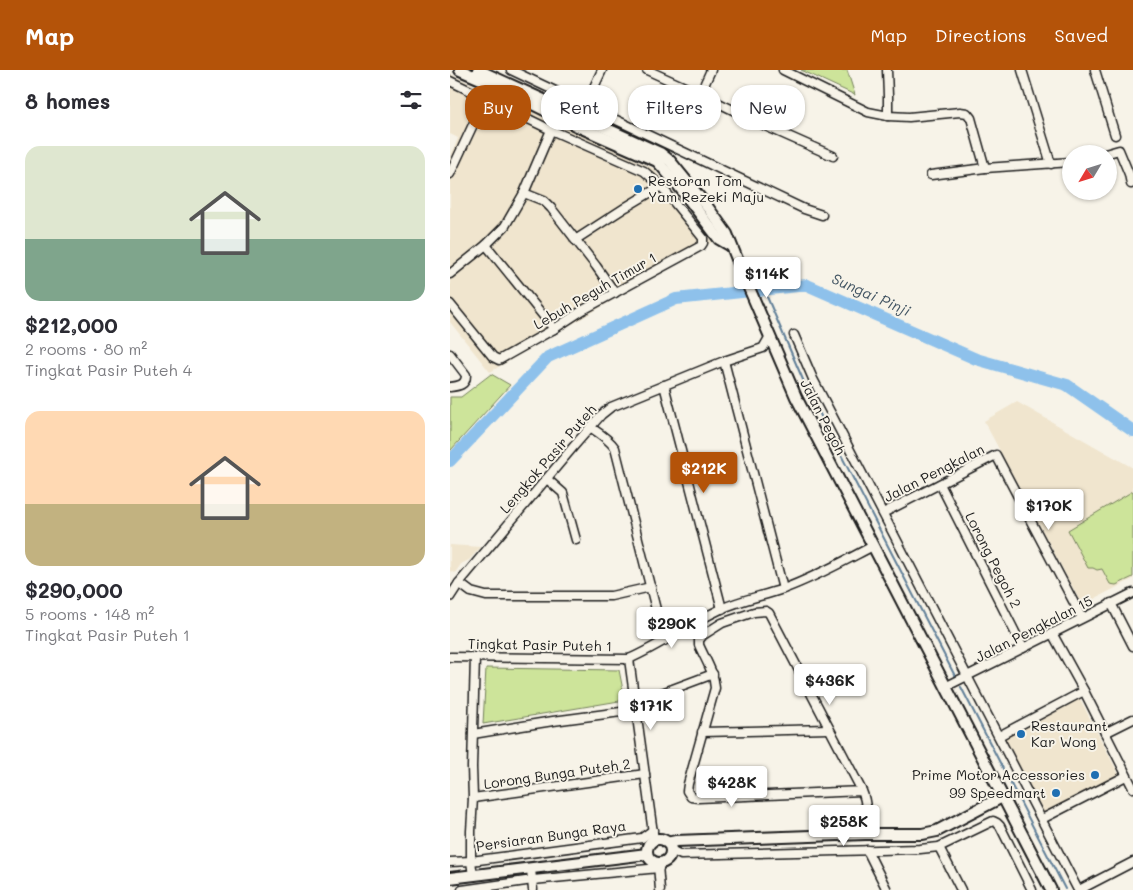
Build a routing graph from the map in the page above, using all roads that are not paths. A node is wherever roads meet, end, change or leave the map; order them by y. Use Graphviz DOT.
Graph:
graph roads {
  1 [pos="460,70"];
  2 [pos="478,70"];
  3 [pos="511,70"];
  4 [pos="602,70"];
  5 [pos="647,70"];
  6 [pos="711,70"];
  7 [pos="783,70"];
  8 [pos="886,70"];
  9 [pos="1022,70"];
  10 [pos="1095,70"];
  11 [pos="450,81"];
  12 [pos="492,84"];
  13 [pos="508,84"];
  14 [pos="543,85"];
  15 [pos="595,85"];
  16 [pos="680,85"];
  17 [pos="704,85"];
  18 [pos="465,88"];
  19 [pos="541,99"];
  20 [pos="721,104"];
  21 [pos="541,108"];
  22 [pos="888,116"];
  23 [pos="618,120"];
  24 [pos="470,130"];
  25 [pos="552,130"];
  26 [pos="588,130"];
  27 [pos="592,130"];
  28 [pos="608,130"];
  29 [pos="596,134"];
  30 [pos="1115,135"];
  31 [pos="1118,150"];
  32 [pos="833,156"];
  33 [pos="1062,163"];
  34 [pos="1051,164"];
  35 [pos="985,168"];
  36 [pos="450,174"];
  37 [pos="930,175"];
  38 [pos="1131,184"];
  39 [pos="661,186"];
  40 [pos="524,193"];
  41 [pos="822,215"];
  42 [pos="575,240"];
  43 [pos="486,246"];
  44 [pos="731,246"];
  45 [pos="450,274"];
  46 [pos="615,293"];
  47 [pos="450,304"];
  48 [pos="554,329"];
  49 [pos="769,335"];
  50 [pos="794,335"];
  51 [pos="763,348"];
  52 [pos="450,354"];
  53 [pos="778,354"];
  54 [pos="724,361"];
  55 [pos="664,385"];
  56 [pos="450,386"];
  57 [pos="590,427"];
  58 [pos="547,478"];
  59 [pos="940,484"];
  60 [pos="883,513"];
  61 [pos="576,540"];
  62 [pos="874,546"];
  63 [pos="458,583"];
  64 [pos="651,587"];
  65 [pos="783,589"];
  66 [pos="1133,592"];
  67 [pos="450,597"];
  68 [pos="1111,604"];
  69 [pos="722,609"];
  70 [pos="1082,618"];
  71 [pos="1052,633"];
  72 [pos="664,641"];
  73 [pos="1133,646"];
  74 [pos="1024,648"];
  75 [pos="450,657"];
  76 [pos="474,657"];
  77 [pos="629,659"];
  78 [pos="712,674"];
  79 [pos="966,677"];
  80 [pos="946,687"];
  81 [pos="1084,691"];
  82 [pos="654,696"];
  83 [pos="636,710"];
  84 [pos="1133,719"];
  85 [pos="829,729"];
  86 [pos="702,732"];
  87 [pos="1105,733"];
  88 [pos="473,734"];
  89 [pos="999,736"];
  90 [pos="645,774"];
  91 [pos="1126,776"];
  92 [pos="995,783"];
  93 [pos="1133,788"];
  94 [pos="862,791"];
  95 [pos="1002,797"];
  96 [pos="473,798"];
  97 [pos="986,805"];
  98 [pos="1012,815"];
  99 [pos="1042,819"];
  100 [pos="865,834"];
  101 [pos="654,835"];
  102 [pos="669,847"];
  103 [pos="939,848"];
  104 [pos="867,850"];
  105 [pos="647,854"];
  106 [pos="471,861"];
  107 [pos="450,862"];
  108 [pos="1133,862"];
  109 [pos="658,866"];
  110 [pos="531,869"];
  111 [pos="473,876"];
  112 [pos="450,878"];
  113 [pos="533,880"];
  114 [pos="462,890"];
  115 [pos="533,890"];
  116 [pos="660,890"];
  117 [pos="887,890"];
  118 [pos="961,890"];
  119 [pos="1032,890"];
  120 [pos="1051,890"];
  121 [pos="1079,890"];
  1 -- 12 [label="street, Jalan Pegoh"];
  2 -- 12 [label="street"];
  2 -- 13 [label="street"];
  3 -- 14 [label="street"];
  4 -- 15 [label="street"];
  5 -- 16 [label="street"];
  6 -- 17 [label="street"];
  7 -- 22 [label="street"];
  8 -- 22 [label="street"];
  9 -- 34 [label="street"];
  10 -- 30 [label="street"];
  11 -- 18 [label="street"];
  12 -- 13 [label="street"];
  12 -- 21 [label="street, Jalan Pegoh"];
  13 -- 19 [label="street"];
  20 -- 32 [label="street"];
  22 -- 35 [label="street"];
  23 -- 41 [label="street"];
  24 -- 36 [label="street"];
  25 -- 39 [label="street"];
  25 -- 40 [label="street"];
  26 -- 29 [label="street, Jalan Pegoh"];
  27 -- 29 [label="street"];
  28 -- 44 [label="street"];
  29 -- 44 [label="street, Jalan Pegoh"];
  31 -- 38 [label="street"];
  33 -- 34 [label="street"];
  34 -- 35 [label="street"];
  35 -- 37 [label="street"];
  39 -- 42 [label="street"];
  39 -- 46 [label="street, Lebuh Peguh Timur 1"];
  40 -- 42 [label="street"];
  40 -- 43 [label="street"];
  42 -- 46 [label="street"];
  43 -- 45 [label="street"];
  43 -- 48 [label="street"];
  44 -- 49 [label="street, Jalan Pegoh"];
  46 -- 48 [label="street, Lebuh Peguh Timur 1"];
  47 -- 48 [label="street, Lebuh Peguh Timur 1"];
  49 -- 51 [label="street"];
  49 -- 53 [label="street, Jalan Pegoh"];
  50 -- 60 [label="street, Jalan Pegoh"];
  51 -- 53 [label="street"];
  51 -- 54 [label="street, Lengkok Pasir Puteh"];
  52 -- 56 [label="street"];
  53 -- 62 [label="street, Jalan Pegoh"];
  54 -- 55 [label="street, Lengkok Pasir Puteh"];
  54 -- 65 [label="street"];
  55 -- 57 [label="street, Lengkok Pasir Puteh"];
  55 -- 69 [label="street"];
  57 -- 58 [label="street, Lengkok Pasir Puteh"];
  57 -- 64 [label="street"];
  58 -- 61 [label="street"];
  58 -- 63 [label="street, Lengkok Pasir Puteh"];
  59 -- 60 [label="street, Jalan Pengkalan"];
  59 -- 70 [label="street, Jalan Pengkalan"];
  59 -- 74 [label="street, Lorong Pegoh 2"];
  60 -- 79 [label="street, Jalan Pegoh"];
  62 -- 65 [label="street, Tingkat Pasir Puteh 1"];
  62 -- 80 [label="street, Jalan Pegoh"];
  63 -- 64 [label="street"];
  63 -- 67 [label="street, Lengkok Pasir Puteh"];
  64 -- 72 [label="street"];
  65 -- 69 [label="street, Tingkat Pasir Puteh 1"];
  66 -- 68 [label="street, Jalan Pengkalan 15"];
  68 -- 70 [label="street, Jalan Pengkalan 15"];
  68 -- 73 [label="street"];
  69 -- 72 [label="street, Tingkat Pasir Puteh 1"];
  70 -- 71 [label="street, Jalan Pengkalan 15"];
  71 -- 74 [label="street, Jalan Pengkalan 15"];
  71 -- 81 [label="street"];
  72 -- 77 [label="street, Tingkat Pasir Puteh 1"];
  74 -- 79 [label="street, Jalan Pengkalan 15"];
  75 -- 76 [label="street, Tingkat Pasir Puteh 1"];
  76 -- 77 [label="street, Tingkat Pasir Puteh 1"];
  76 -- 88 [label="street"];
  77 -- 83 [label="street"];
  78 -- 82 [label="street"];
  78 -- 85 [label="street"];
  78 -- 86 [label="street"];
  79 -- 80 [label="street, Jalan Pengkalan 15"];
  79 -- 89 [label="street, Jalan Pegoh"];
  80 -- 92 [label="street, Jalan Pegoh"];
  81 -- 87 [label="street"];
  81 -- 89 [label="street"];
  83 -- 88 [label="street"];
  83 -- 90 [label="street"];
  84 -- 87 [label="street"];
  85 -- 86 [label="street"];
  85 -- 94 [label="street"];
  86 -- 94 [label="street"];
  87 -- 91 [label="street"];
  88 -- 96 [label="street"];
  89 -- 99 [label="street, Jalan Pegoh"];
  90 -- 96 [label="street, Lorong Bunga Puteh 2"];
  90 -- 101 [label="street"];
  91 -- 93 [label="street"];
  91 -- 99 [label="street"];
  92 -- 95 [label="street, Jalan Pegoh"];
  92 -- 97 [label="street"];
  94 -- 100 [label="street"];
  95 -- 97 [label="street"];
  95 -- 98 [label="street, Jalan Pegoh"];
  96 -- 106 [label="street"];
  97 -- 98 [label="street"];
  97 -- 100 [label="street"];
  98 -- 120 [label="street, Jalan Pegoh"];
  99 -- 121 [label="street, Jalan Pegoh"];
  100 -- 102 [label="street"];
  101 -- 102 [label="street"];
  101 -- 105 [label="street"];
  101 -- 106 [label="street, Persiaran Bunga Raya"];
  102 -- 104 [label="street"];
  102 -- 109 [label="street"];
  103 -- 104 [label="street"];
  103 -- 118 [label="street"];
  103 -- 119 [label="street"];
  104 -- 117 [label="street"];
  105 -- 109 [label="street"];
  105 -- 110 [label="street, Persiaran Bunga Raya"];
  106 -- 107 [label="street, Persiaran Bunga Raya"];
  106 -- 111 [label="street"];
  108 -- 121 [label="street"];
  109 -- 113 [label="street"];
  109 -- 116 [label="street"];
  110 -- 111 [label="street, Persiaran Bunga Raya"];
  110 -- 113 [label="street"];
  111 -- 112 [label="street, Persiaran Bunga Raya"];
  113 -- 114 [label="street"];
  113 -- 115 [label="street"];
}
